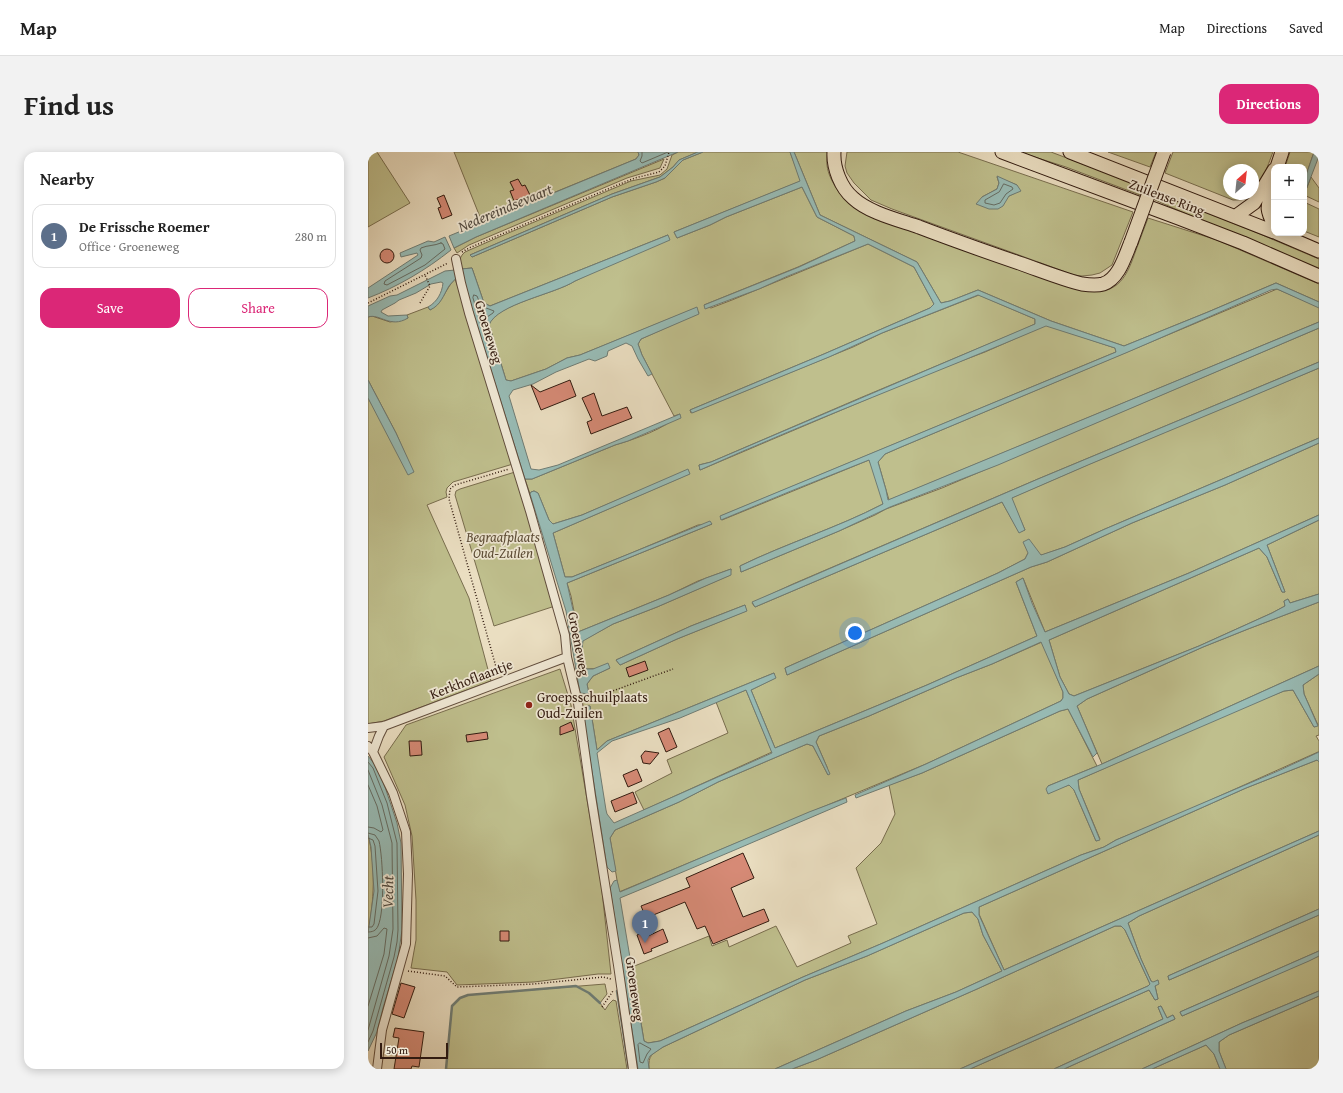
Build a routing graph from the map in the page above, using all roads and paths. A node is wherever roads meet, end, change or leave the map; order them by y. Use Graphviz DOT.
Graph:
graph roads {
  1 [pos="669,152"];
  2 [pos="834,152"];
  3 [pos="842,152"];
  4 [pos="1002,152"];
  5 [pos="1070,152"];
  6 [pos="1164,152"];
  7 [pos="837,170"];
  8 [pos="1271,174"];
  9 [pos="1271,194"];
  10 [pos="1236,216"];
  11 [pos="1271,219"];
  12 [pos="1271,231"];
  13 [pos="1284,236"];
  14 [pos="1319,251"];
  15 [pos="456,259"];
  16 [pos="425,275"];
  17 [pos="1319,276"];
  18 [pos="368,303"];
  19 [pos="420,303"];
  20 [pos="517,466"];
  21 [pos="567,656"];
  22 [pos="673,670"];
  23 [pos="500,682"];
  24 [pos="578,703"];
  25 [pos="384,726"];
  26 [pos="368,728"];
  27 [pos="370,749"];
  28 [pos="400,970"];
  29 [pos="620,980"];
  30 [pos="602,1007"];
  31 [pos="377,1069"];
  32 [pos="633,1069"];
  1 -- 15 [label="path"];
  2 -- 7 [label="main road"];
  3 -- 7 [label="main road"];
  4 -- 17 [label="main road, Zuilense Ring"];
  5 -- 10 [label="main road, Zuilense Ring"];
  6 -- 7 [label="main road, bridge"];
  8 -- 10 [label="main road"];
  9 -- 11 [label="main road"];
  10 -- 12 [label="main road, Zuilense Ring"];
  13 -- 14 [label="main road"];
  15 -- 16 [label="path"];
  15 -- 20 [label="street, Groeneweg"];
  16 -- 18 [label="path"];
  16 -- 19 [label="path"];
  20 -- 21 [label="street, Groeneweg"];
  20 -- 23 [label="path"];
  21 -- 23 [label="street, Kerkhoflaantje"];
  21 -- 24 [label="street, Groeneweg"];
  22 -- 24 [label="path"];
  23 -- 25 [label="street, Kerkhoflaantje"];
  24 -- 29 [label="street, Groeneweg"];
  25 -- 26 [label="street, Kerkhoflaantje"];
  25 -- 27 [label="street"];
  27 -- 28 [label="street"];
  28 -- 29 [label="path"];
  28 -- 31 [label="street"];
  29 -- 30 [label="path"];
  29 -- 32 [label="street, Groeneweg"];
}
